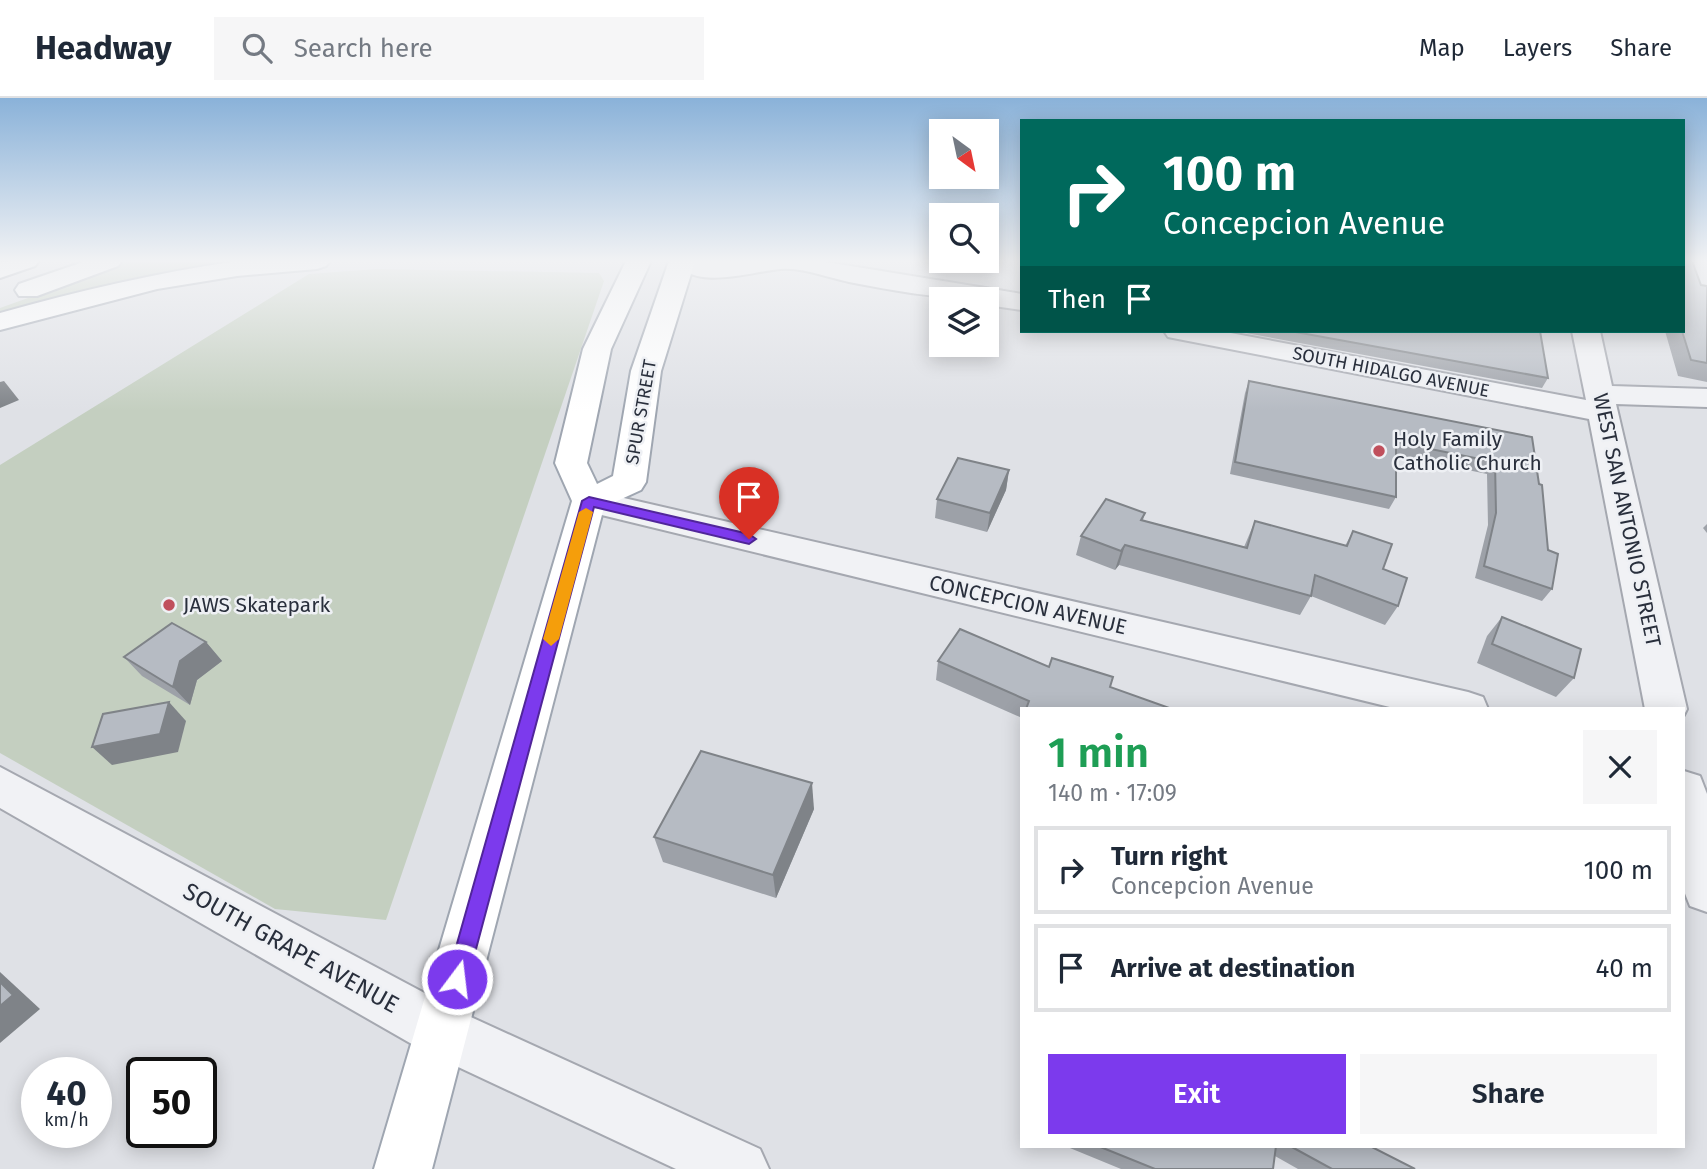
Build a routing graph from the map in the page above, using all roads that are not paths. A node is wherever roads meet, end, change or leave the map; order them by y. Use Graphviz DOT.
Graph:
graph roads {
  1 [pos="38,311"];
  2 [pos="615,311"];
  3 [pos="667,311"];
  4 [pos="0,322"];
  5 [pos="1190,333"];
  6 [pos="1586,333"];
  7 [pos="1707,398"];
  8 [pos="1603,404"];
  9 [pos="589,501"];
  10 [pos="1460,707"];
  11 [pos="1666,707"];
  12 [pos="0,786"];
  13 [pos="1685,794"];
  14 [pos="1707,890"];
  15 [pos="443,1032"];
  16 [pos="403,1169"];
  17 [pos="740,1169"];
  1 -- 4 [label="main road"];
  2 -- 9 [label="main road"];
  3 -- 9 [label="main road, SPUR STREET"];
  5 -- 8 [label="street, SOUTH HIDALGO AVENUE"];
  6 -- 8 [label="street, WEST SAN ANTONIO STREET"];
  7 -- 8 [label="street, SOUTH HIDALGO AVENUE"];
  8 -- 11 [label="street, WEST SAN ANTONIO STREET"];
  9 -- 10 [label="street, CONCEPCION AVENUE"];
  9 -- 15 [label="main road"];
  12 -- 15 [label="street, SOUTH GRAPE AVENUE"];
  13 -- 14 [label="street"];
  15 -- 16 [label="main road"];
  15 -- 17 [label="street, SOUTH GRAPE AVENUE"];
}
